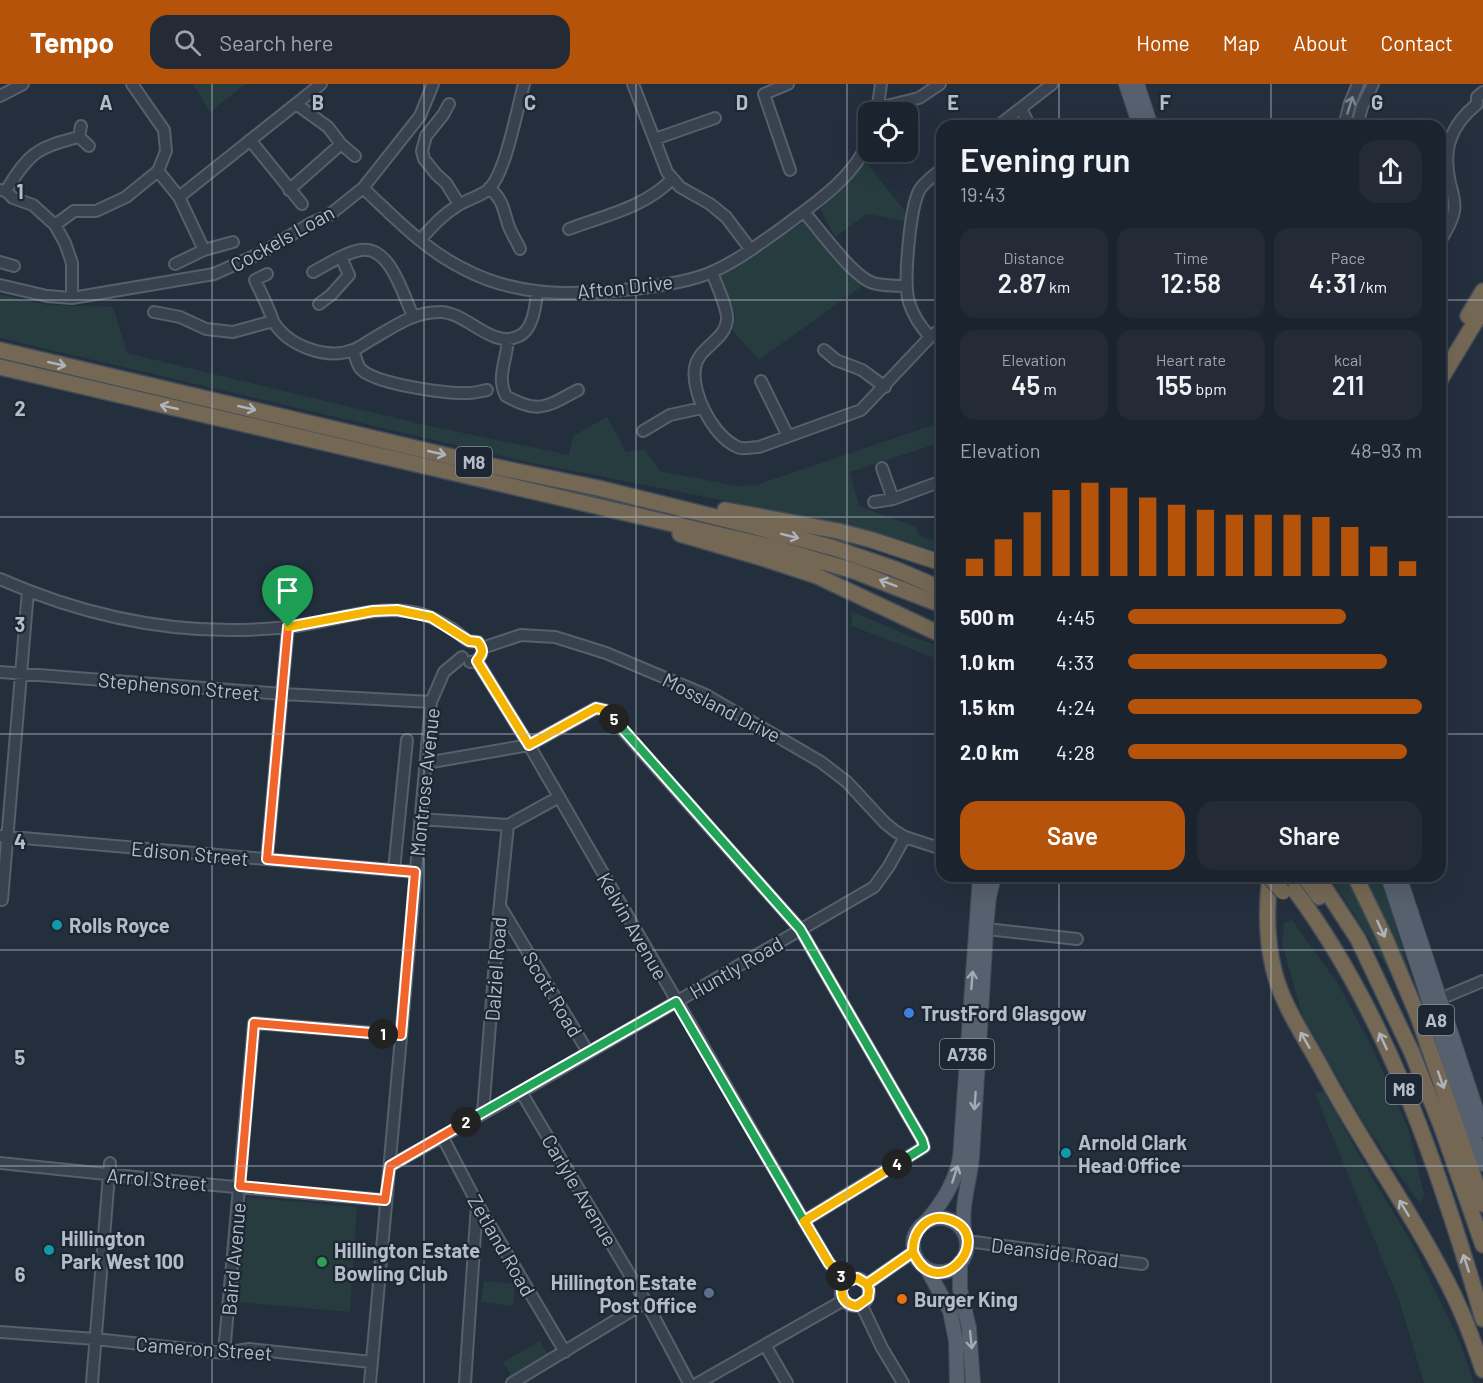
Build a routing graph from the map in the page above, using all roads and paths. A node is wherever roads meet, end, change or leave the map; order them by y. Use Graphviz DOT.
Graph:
graph roads {
  1 [pos="23,84"];
  2 [pos="132,84"];
  3 [pos="321,84"];
  4 [pos="433,84"];
  5 [pos="524,84"];
  6 [pos="633,84"];
  7 [pos="788,84"];
  8 [pos="881,84"];
  9 [pos="940,84"];
  10 [pos="1052,84"];
  11 [pos="1126,84"];
  12 [pos="1137,84"];
  13 [pos="1358,84"];
  14 [pos="1373,84"];
  15 [pos="1483,92"];
  16 [pos="0,96"];
  17 [pos="878,102"];
  18 [pos="905,102"];
  19 [pos="296,104"];
  20 [pos="449,104"];
  21 [pos="1480,105"];
  22 [pos="1021,109"];
  23 [pos="715,118"];
  24 [pos="1006,120"];
  25 [pos="1027,120"];
  26 [pos="1138,120"];
  27 [pos="1149,120"];
  28 [pos="1346,120"];
  29 [pos="1359,120"];
  30 [pos="656,139"];
  31 [pos="250,140"];
  32 [pos="341,144"];
  33 [pos="89,146"];
  34 [pos="355,156"];
  35 [pos="858,157"];
  36 [pos="790,170"];
  37 [pos="158,171"];
  38 [pos="936,174"];
  39 [pos="672,179"];
  40 [pos="363,188"];
  41 [pos="489,188"];
  42 [pos="289,190"];
  43 [pos="3,191"];
  44 [pos="179,197"];
  45 [pos="302,204"];
  46 [pos="459,204"];
  47 [pos="804,212"];
  48 [pos="55,225"];
  49 [pos="569,229"];
  50 [pos="1446,231"];
  51 [pos="420,240"];
  52 [pos="233,242"];
  53 [pos="520,249"];
  54 [pos="204,250"];
  55 [pos="751,250"];
  56 [pos="341,257"];
  57 [pos="0,262"];
  58 [pos="175,264"];
  59 [pos="14,266"];
  60 [pos="712,272"];
  61 [pos="313,273"];
  62 [pos="267,274"];
  63 [pos="0,285"];
  64 [pos="907,286"];
  65 [pos="537,291"];
  66 [pos="1483,291"];
  67 [pos="72,298"];
  68 [pos="320,304"];
  69 [pos="1483,309"];
  70 [pos="154,312"];
  71 [pos="412,316"];
  72 [pos="273,321"];
  73 [pos="936,332"];
  74 [pos="930,337"];
  75 [pos="508,339"];
  76 [pos="0,350"];
  77 [pos="353,350"];
  78 [pos="824,350"];
  79 [pos="1446,352"];
  80 [pos="0,367"];
  81 [pos="1446,370"];
  82 [pos="761,381"];
  83 [pos="885,387"];
  84 [pos="487,390"];
  85 [pos="578,390"];
  86 [pos="702,408"];
  87 [pos="246,425"];
  88 [pos="643,431"];
  89 [pos="788,436"];
  90 [pos="882,468"];
  91 [pos="936,483"];
  92 [pos="598,488"];
  93 [pos="893,499"];
  94 [pos="874,502"];
  95 [pos="936,561"];
  96 [pos="0,579"];
  97 [pos="936,586"];
  98 [pos="28,591"];
  99 [pos="936,603"];
  100 [pos="288,627"];
  101 [pos="936,632"];
  102 [pos="469,641"];
  103 [pos="482,648"];
  104 [pos="462,657"];
  105 [pos="477,661"];
  106 [pos="0,672"];
  107 [pos="22,674"];
  108 [pos="283,694"];
  109 [pos="431,702"];
  110 [pos="407,740"];
  111 [pos="529,745"];
  112 [pos="426,763"];
  113 [pos="559,797"];
  114 [pos="420,819"];
  115 [pos="508,825"];
  116 [pos="3,837"];
  117 [pos="905,837"];
  118 [pos="936,845"];
  119 [pos="267,859"];
  120 [pos="394,870"];
  121 [pos="415,872"];
  122 [pos="980,882"];
  123 [pos="993,882"];
  124 [pos="1277,882"];
  125 [pos="1279,882"];
  126 [pos="1308,882"];
  127 [pos="1321,882"];
  128 [pos="1358,882"];
  129 [pos="1390,882"];
  130 [pos="1401,882"];
  131 [pos="3,900"];
  132 [pos="500,905"];
  133 [pos="800,929"];
  134 [pos="987,929"];
  135 [pos="1077,939"];
  136 [pos="1483,981"];
  137 [pos="1440,999"];
  138 [pos="676,1002"];
  139 [pos="1397,1022"];
  140 [pos="401,1035"];
  141 [pos="588,1052"];
  142 [pos="521,1092"];
  143 [pos="483,1113"];
  144 [pos="1483,1131"];
  145 [pos="442,1136"];
  146 [pos="0,1163"];
  147 [pos="110,1163"];
  148 [pos="1483,1164"];
  149 [pos="390,1166"];
  150 [pos="109,1175"];
  151 [pos="240,1186"];
  152 [pos="385,1200"];
  153 [pos="477,1203"];
  154 [pos="1483,1204"];
  155 [pos="804,1221"];
  156 [pos="925,1222"];
  157 [pos="965,1235"];
  158 [pos="1483,1245"];
  159 [pos="913,1252"];
  160 [pos="960,1262"];
  161 [pos="1142,1263"];
  162 [pos="927,1269"];
  163 [pos="846,1282"];
  164 [pos="867,1284"];
  165 [pos="844,1300"];
  166 [pos="646,1302"];
  167 [pos="861,1304"];
  168 [pos="1483,1319"];
  169 [pos="0,1332"];
  170 [pos="95,1339"];
  171 [pos="765,1345"];
  172 [pos="565,1352"];
  173 [pos="224,1353"];
  174 [pos="371,1362"];
  175 [pos="1483,1370"];
  176 [pos="92,1383"];
  177 [pos="370,1383"];
  178 [pos="465,1383"];
  179 [pos="512,1383"];
  180 [pos="689,1383"];
  181 [pos="698,1383"];
  182 [pos="787,1383"];
  183 [pos="903,1383"];
  184 [pos="957,1383"];
  185 [pos="973,1383"];
  1 -- 16 [label="street"];
  2 -- 37 [label="street"];
  3 -- 19 [label="street"];
  4 -- 40 [label="street, Cockels Loan"];
  5 -- 41 [label="street"];
  6 -- 30 [label="street"];
  7 -- 36 [label="street"];
  8 -- 17 [label="street"];
  9 -- 18 [label="street"];
  10 -- 22 [label="street"];
  11 -- 26 [label="main road"];
  12 -- 27 [label="main road"];
  28 -- 13 [label="street, one-way"];
  14 -- 29 [label="street"];
  15 -- 21 [label="street"];
  19 -- 31 [label="street"];
  19 -- 32 [label="street"];
  20 -- 46 [label="street"];
  21 -- 50 [label="street"];
  22 -- 24 [label="street"];
  22 -- 25 [label="street"];
  23 -- 30 [label="street"];
  30 -- 39 [label="street"];
  31 -- 42 [label="street"];
  31 -- 44 [label="street"];
  32 -- 34 [label="street"];
  32 -- 42 [label="street"];
  33 -- 43 [label="street"];
  35 -- 47 [label="street, Afton Drive"];
  37 -- 44 [label="street"];
  37 -- 48 [label="street"];
  38 -- 64 [label="street"];
  39 -- 49 [label="street"];
  39 -- 55 [label="street"];
  40 -- 51 [label="street, Afton Drive"];
  40 -- 67 [label="street, Cockels Loan"];
  41 -- 46 [label="street"];
  41 -- 53 [label="street"];
  42 -- 45 [label="street"];
  43 -- 48 [label="street"];
  44 -- 54 [label="street"];
  46 -- 51 [label="street"];
  47 -- 55 [label="street, Afton Drive"];
  47 -- 64 [label="street"];
  48 -- 67 [label="street"];
  51 -- 65 [label="street, Afton Drive"];
  52 -- 54 [label="street"];
  54 -- 58 [label="street"];
  55 -- 60 [label="street, Afton Drive"];
  56 -- 61 [label="street"];
  56 -- 68 [label="street"];
  56 -- 71 [label="street"];
  57 -- 59 [label="street"];
  60 -- 65 [label="street, Afton Drive"];
  60 -- 86 [label="street"];
  62 -- 72 [label="street"];
  63 -- 67 [label="street, Cockels Loan"];
  64 -- 74 [label="street"];
  65 -- 75 [label="street"];
  66 -- 79 [label="highway"];
  69 -- 81 [label="highway"];
  70 -- 72 [label="street"];
  71 -- 75 [label="street"];
  71 -- 77 [label="street"];
  72 -- 77 [label="street"];
  73 -- 74 [label="street"];
  74 -- 83 [label="street"];
  75 -- 85 [label="street"];
  76 -- 92 [label="highway, M8, one-way"];
  77 -- 84 [label="street"];
  78 -- 83 [label="street"];
  87 -- 80 [label="highway, M8, one-way"];
  82 -- 89 [label="street"];
  83 -- 89 [label="street"];
  86 -- 88 [label="street"];
  86 -- 89 [label="street"];
  99 -- 87 [label="highway, M8, one-way"];
  87 -- 101 [label="highway, M8"];
  90 -- 93 [label="street"];
  91 -- 93 [label="street"];
  92 -- 95 [label="highway, M8"];
  92 -- 97 [label="highway, M8, one-way"];
  93 -- 94 [label="street"];
  96 -- 98 [label="street"];
  98 -- 100 [label="street"];
  98 -- 107 [label="street"];
  100 -- 102 [label="street"];
  100 -- 108 [label="street"];
  102 -- 103 [label="street"];
  102 -- 104 [label="street"];
  103 -- 105 [label="street"];
  103 -- 117 [label="street, Mossland Drive"];
  104 -- 105 [label="street"];
  104 -- 109 [label="street, Montrose Avenue"];
  105 -- 111 [label="street, Kelvin Avenue"];
  106 -- 107 [label="street, Stephenson Street"];
  107 -- 108 [label="street, Stephenson Street"];
  107 -- 116 [label="street"];
  108 -- 109 [label="street, Stephenson Street"];
  108 -- 119 [label="street"];
  109 -- 112 [label="street, Montrose Avenue"];
  110 -- 120 [label="street"];
  111 -- 112 [label="street"];
  111 -- 113 [label="street, Kelvin Avenue"];
  111 -- 133 [label="street"];
  112 -- 114 [label="street, Montrose Avenue"];
  113 -- 115 [label="street"];
  113 -- 138 [label="street, Kelvin Avenue"];
  114 -- 115 [label="street"];
  114 -- 121 [label="street, Montrose Avenue"];
  115 -- 132 [label="street, Dalziel Road"];
  116 -- 119 [label="street, Edison Street"];
  116 -- 131 [label="street"];
  117 -- 118 [label="street, Mossland Drive"];
  117 -- 133 [label="street, Huntly Road"];
  119 -- 120 [label="street, Edison Street"];
  120 -- 121 [label="street, Edison Street"];
  121 -- 140 [label="street, Montrose Avenue"];
  156 -- 122 [label="main road, A736, one-way"];
  123 -- 134 [label="main road, A736"];
  175 -- 124 [label="highway, M8, one-way"];
  168 -- 125 [label="highway, M8, one-way"];
  126 -- 139 [label="highway, M8"];
  127 -- 139 [label="highway, M8"];
  128 -- 154 [label="highway, M8, one-way"];
  129 -- 148 [label="main road, A8"];
  130 -- 137 [label="main road, A8"];
  132 -- 141 [label="street, Scott Road"];
  132 -- 143 [label="street, Dalziel Road"];
  133 -- 138 [label="street, Huntly Road"];
  133 -- 155 [label="street"];
  134 -- 135 [label="street"];
  134 -- 157 [label="main road, A736, one-way"];
  136 -- 137 [label="street"];
  137 -- 144 [label="main road, A8"];
  138 -- 141 [label="street, Huntly Road"];
  138 -- 155 [label="street, Kelvin Avenue"];
  139 -- 158 [label="highway, M8"];
  140 -- 149 [label="street, Montrose Avenue"];
  140 -- 151 [label="street, Baird Avenue"];
  141 -- 142 [label="street, Huntly Road"];
  142 -- 143 [label="street, Huntly Road"];
  142 -- 166 [label="street, Carlyle Avenue"];
  143 -- 145 [label="street, Huntly Road"];
  145 -- 149 [label="street, Huntly Road"];
  145 -- 153 [label="street, Zetland Road"];
  146 -- 150 [label="street, Arrol Street"];
  147 -- 150 [label="street"];
  149 -- 152 [label="street, Montrose Avenue"];
  150 -- 151 [label="street, Arrol Street"];
  150 -- 170 [label="street"];
  151 -- 152 [label="street, Arrol Street"];
  151 -- 173 [label="street, Baird Avenue"];
  152 -- 174 [label="street, Montrose Avenue"];
  153 -- 172 [label="street, Zetland Road"];
  153 -- 178 [label="street"];
  155 -- 163 [label="street, Kelvin Avenue"];
  156 -- 157 [label="main road"];
  156 -- 159 [label="main road, A736"];
  157 -- 160 [label="main road, A736"];
  157 -- 161 [label="street, Deanside Road"];
  159 -- 162 [label="main road"];
  159 -- 164 [label="street"];
  160 -- 162 [label="main road"];
  160 -- 185 [label="main road, A736, one-way"];
  162 -- 184 [label="main road"];
  163 -- 164 [label="street"];
  163 -- 165 [label="street"];
  164 -- 167 [label="street"];
  165 -- 167 [label="street"];
  165 -- 171 [label="street"];
  166 -- 172 [label="street"];
  166 -- 180 [label="street, Carlyle Avenue"];
  167 -- 183 [label="street"];
  169 -- 170 [label="street, Cameron Street"];
  170 -- 173 [label="street, Cameron Street"];
  170 -- 176 [label="street"];
  171 -- 181 [label="street"];
  171 -- 182 [label="street"];
  172 -- 179 [label="street"];
  173 -- 174 [label="street, Cameron Street"];
  174 -- 177 [label="street, Montrose Avenue"];
}
